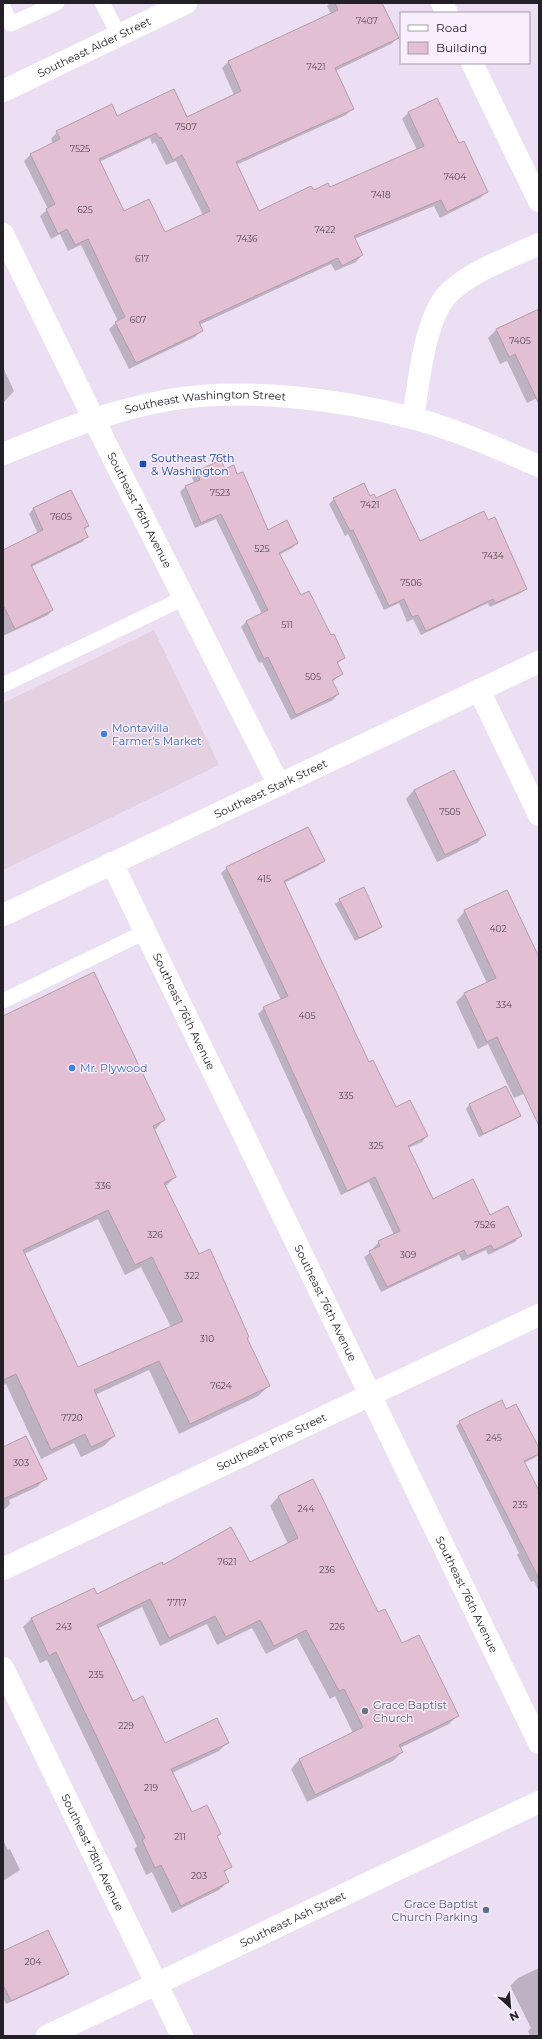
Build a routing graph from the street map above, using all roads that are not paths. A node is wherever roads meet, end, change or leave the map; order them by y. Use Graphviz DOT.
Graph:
graph roads {
  1 [pos="57,3"];
  2 [pos="102,3"];
  3 [pos="186,3"];
  4 [pos="442,3"];
  5 [pos="3,7"];
  6 [pos="446,12"];
  7 [pos="119,35"];
  8 [pos="472,64"];
  9 [pos="3,91"];
  10 [pos="539,201"];
  11 [pos="3,234"];
  12 [pos="539,244"];
  13 [pos="413,418"];
  14 [pos="94,420"];
  15 [pos="3,454"];
  16 [pos="539,466"];
  17 [pos="184,598"];
  18 [pos="539,662"];
  19 [pos="3,685"];
  20 [pos="478,690"];
  21 [pos="279,785"];
  22 [pos="539,815"];
  23 [pos="112,864"];
  24 [pos="3,915"];
  25 [pos="145,932"];
  26 [pos="3,1001"];
  27 [pos="539,1315"];
  28 [pos="370,1396"];
  29 [pos="3,1569"];
  30 [pos="3,1668"];
  31 [pos="539,1743"];
  32 [pos="539,1802"];
  33 [pos="156,1984"];
  34 [pos="47,2036"];
  35 [pos="182,2036"];
  1 -- 5 [label="lane"];
  2 -- 7 [label="lane"];
  3 -- 7 [label="street, Southeast Alder Street"];
  4 -- 6 [label="street"];
  7 -- 9 [label="street, Southeast Alder Street"];
  8 -- 10 [label="street"];
  11 -- 14 [label="street, Southeast 76th Avenue"];
  12 -- 13 [label="street"];
  13 -- 14 [label="street, Southeast Washington Street"];
  13 -- 16 [label="street, Southeast Washington Street"];
  14 -- 15 [label="street, Southeast Washington Street"];
  14 -- 17 [label="street, Southeast 76th Avenue"];
  17 -- 19 [label="lane"];
  17 -- 21 [label="street, Southeast 76th Avenue"];
  18 -- 20 [label="street, Southeast Stark Street"];
  20 -- 21 [label="street, Southeast Stark Street"];
  20 -- 22 [label="street"];
  21 -- 23 [label="street, Southeast Stark Street"];
  23 -- 24 [label="street, Southeast Stark Street"];
  23 -- 25 [label="street, Southeast 76th Avenue"];
  25 -- 26 [label="lane"];
  25 -- 28 [label="street, Southeast 76th Avenue"];
  27 -- 28 [label="street, Southeast Pine Street"];
  28 -- 29 [label="street, Southeast Pine Street"];
  28 -- 31 [label="street, Southeast 76th Avenue"];
  30 -- 33 [label="street, Southeast 78th Avenue"];
  32 -- 33 [label="street, Southeast Ash Street"];
  33 -- 34 [label="street, Southeast Ash Street"];
  33 -- 35 [label="street, Southeast 78th Avenue"];
}
